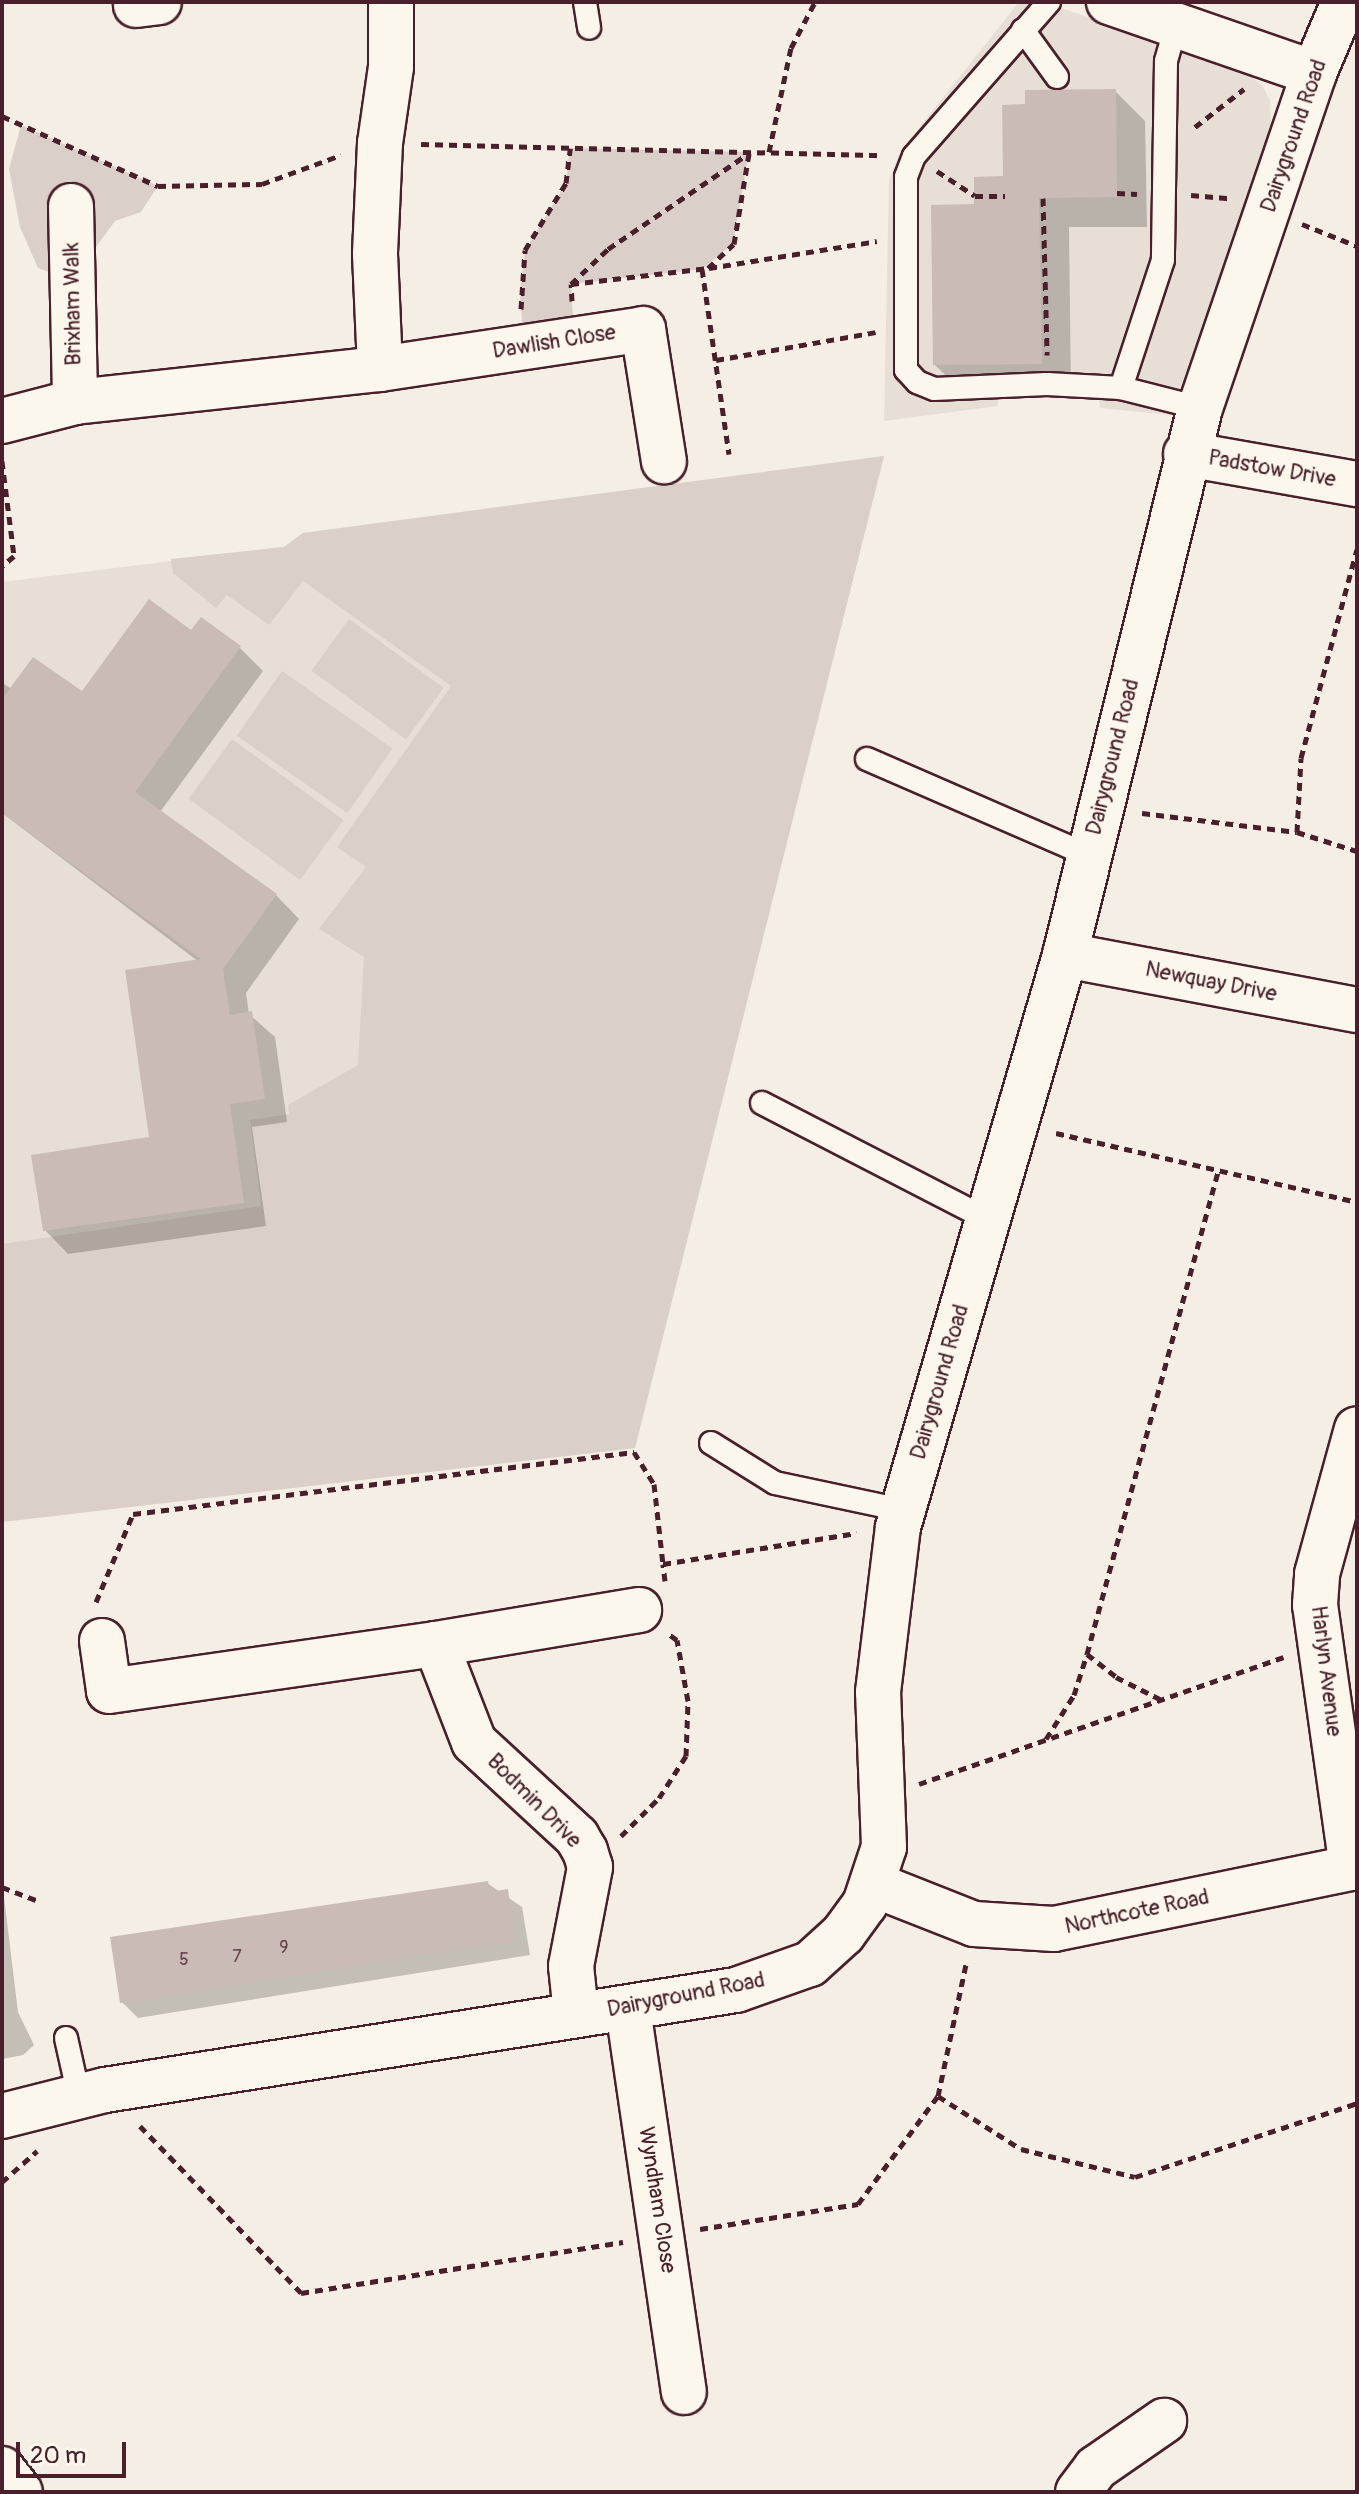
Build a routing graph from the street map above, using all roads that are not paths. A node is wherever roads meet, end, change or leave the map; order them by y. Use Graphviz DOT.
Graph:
graph roads {
  1 [pos="391,2"];
  2 [pos="585,2"];
  3 [pos="1049,2"];
  4 [pos="1109,2"];
  5 [pos="1348,5"];
  6 [pos="1176,26"];
  7 [pos="589,28"];
  8 [pos="1023,30"];
  9 [pos="1297,68"];
  10 [pos="1057,77"];
  11 [pos="71,206"];
  12 [pos="380,369"];
  13 [pos="1121,388"];
  14 [pos="75,402"];
  15 [pos="1200,408"];
  16 [pos="2,421"];
  17 [pos="1186,454"];
  18 [pos="664,461"];
  19 [pos="1357,484"];
  20 [pos="867,759"];
  21 [pos="1090,856"];
  22 [pos="1065,955"];
  23 [pos="1357,1010"];
  24 [pos="762,1103"];
  25 [pos="987,1219"];
  26 [pos="1357,1429"];
  27 [pos="711,1443"];
  28 [pos="900,1519"];
  29 [pos="639,1610"];
  30 [pos="102,1641"];
  31 [pos="436,1644"];
  32 [pos="1354,1867"];
  33 [pos="875,1885"];
  34 [pos="628,2009"];
  35 [pos="576,2014"];
  36 [pos="66,2038"];
  37 [pos="92,2093"];
  38 [pos="2,2116"];
  39 [pos="684,2392"];
  40 [pos="1164,2421"];
  41 [pos="2,2469"];
  42 [pos="20,2492"];
  43 [pos="1078,2492"];
  1 -- 12 [label="street"];
  2 -- 7 [label="lane"];
  3 -- 8 [label="lane"];
  4 -- 6 [label="street"];
  5 -- 9 [label="street, Dairyground Road"];
  6 -- 9 [label="street"];
  6 -- 13 [label="lane"];
  8 -- 10 [label="lane"];
  8 -- 13 [label="lane"];
  9 -- 15 [label="street, Dairyground Road"];
  11 -- 14 [label="street, Brixham Walk"];
  12 -- 14 [label="street, Dawlish Close"];
  12 -- 18 [label="street, Dawlish Close"];
  13 -- 15 [label="lane"];
  14 -- 16 [label="street, Dawlish Close"];
  15 -- 17 [label="street, Dairyground Road"];
  17 -- 19 [label="street, Padstow Drive"];
  17 -- 21 [label="street, Dairyground Road"];
  20 -- 21 [label="lane"];
  21 -- 22 [label="street, Dairyground Road"];
  22 -- 23 [label="street, Newquay Drive"];
  22 -- 25 [label="street, Dairyground Road"];
  24 -- 25 [label="lane"];
  25 -- 28 [label="street, Dairyground Road"];
  26 -- 32 [label="street, Harlyn Avenue"];
  27 -- 28 [label="lane"];
  28 -- 33 [label="street, Dairyground Road"];
  29 -- 31 [label="street"];
  30 -- 31 [label="street"];
  31 -- 35 [label="street, Bodmin Drive"];
  32 -- 33 [label="street, Northcote Road"];
  33 -- 34 [label="street, Dairyground Road"];
  34 -- 35 [label="street, Dairyground Road"];
  34 -- 39 [label="street, Wyndham Close"];
  35 -- 37 [label="street, Dairyground Road"];
  36 -- 37 [label="lane"];
  37 -- 38 [label="street, Dairyground Road"];
  40 -- 43 [label="street"];
  41 -- 42 [label="street"];
}
